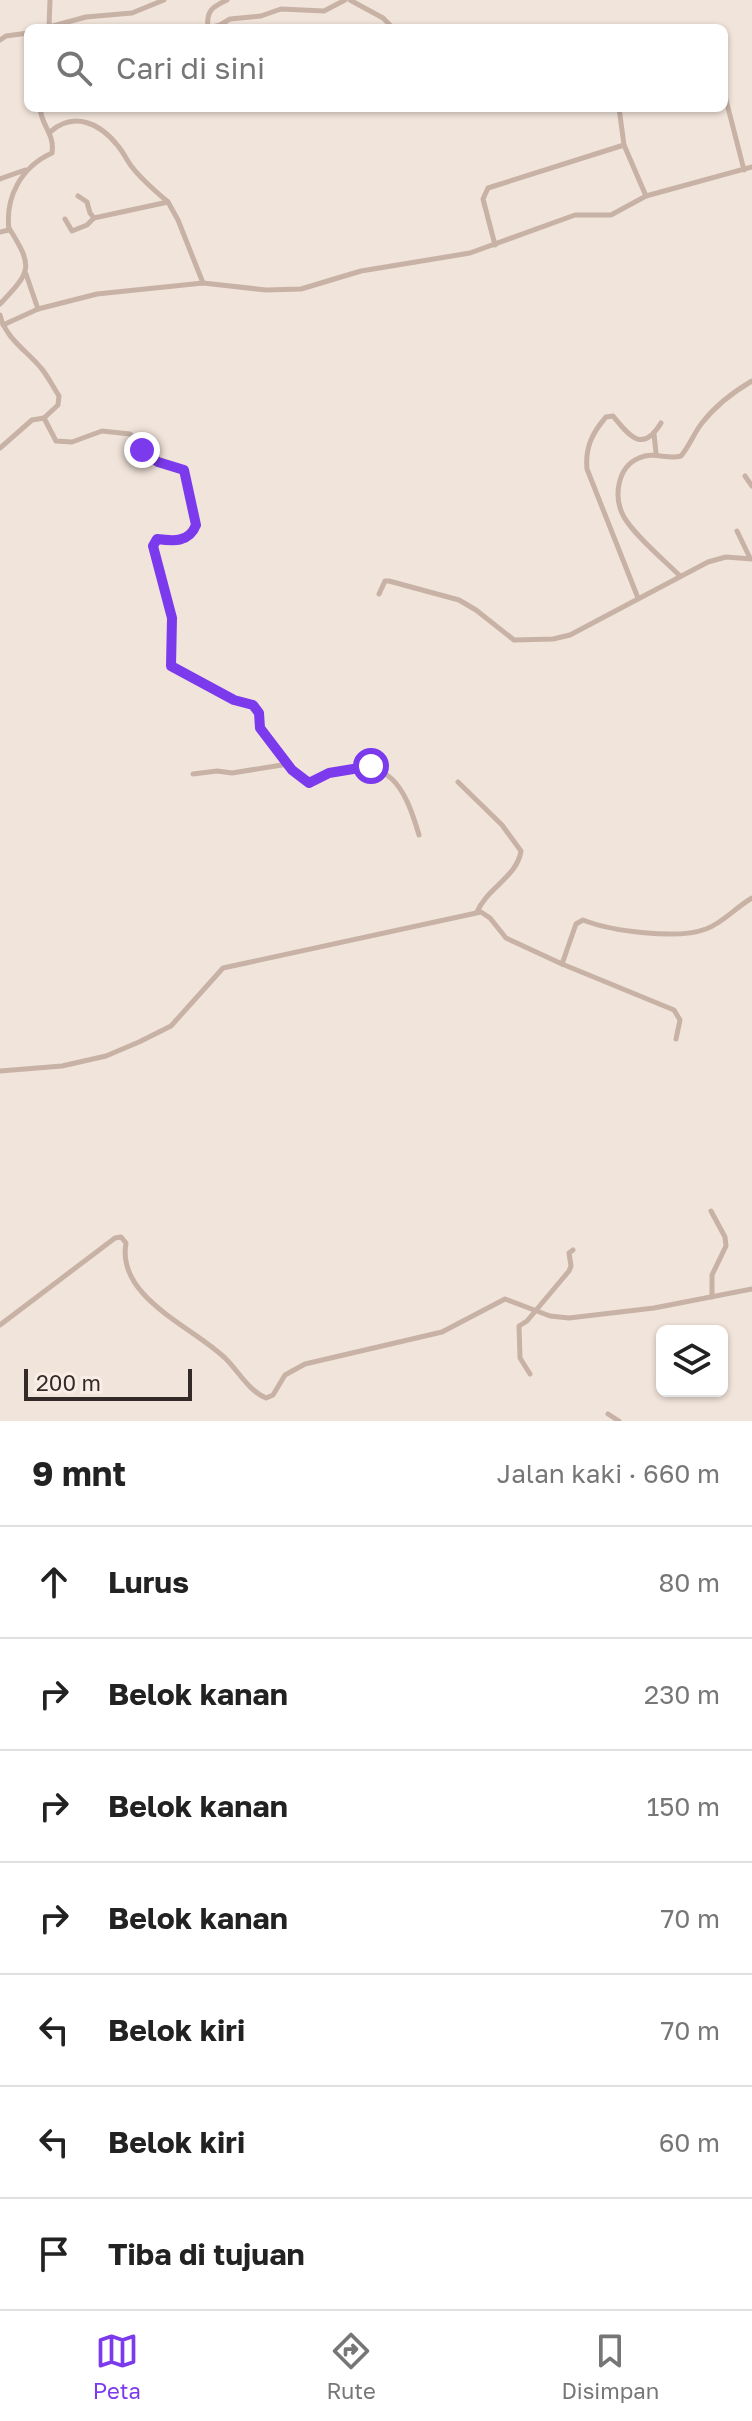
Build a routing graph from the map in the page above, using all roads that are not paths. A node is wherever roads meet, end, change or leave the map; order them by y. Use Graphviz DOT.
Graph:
graph roads {
  1 [pos="50,0"];
  2 [pos="164,0"];
  3 [pos="227,0"];
  4 [pos="347,0"];
  5 [pos="49,24"];
  6 [pos="60,24"];
  7 [pos="208,24"];
  8 [pos="222,24"];
  9 [pos="389,24"];
  10 [pos="24,34"];
  11 [pos="0,40"];
  12 [pos="728,108"];
  13 [pos="40,112"];
  14 [pos="619,112"];
  15 [pos="50,132"];
  16 [pos="624,145"];
  17 [pos="752,167"];
  18 [pos="29,169"];
  19 [pos="744,170"];
  20 [pos="0,179"];
  21 [pos="78,196"];
  22 [pos="646,196"];
  23 [pos="168,202"];
  24 [pos="94,218"];
  25 [pos="65,219"];
  26 [pos="9,228"];
  27 [pos="0,232"];
  28 [pos="495,245"];
  29 [pos="26,273"];
  30 [pos="203,283"];
  31 [pos="0,304"];
  32 [pos="38,309"];
  33 [pos="0,315"];
  34 [pos="3,325"];
  35 [pos="752,381"];
  36 [pos="44,418"];
  37 [pos="661,423"];
  38 [pos="654,434"];
  39 [pos="0,448"];
  40 [pos="656,453"];
  41 [pos="745,476"];
  42 [pos="752,486"];
  43 [pos="737,531"];
  44 [pos="751,559"];
  45 [pos="680,576"];
  46 [pos="379,594"];
  47 [pos="638,598"];
  48 [pos="288,764"];
  49 [pos="193,774"];
  50 [pos="458,782"];
  51 [pos="419,835"];
  52 [pos="752,898"];
  53 [pos="477,912"];
  54 [pos="562,964"];
  55 [pos="676,1039"];
  56 [pos="0,1071"];
  57 [pos="711,1211"];
  58 [pos="573,1250"];
  59 [pos="752,1289"];
  60 [pos="712,1297"];
  61 [pos="534,1309"];
  62 [pos="0,1325"];
  63 [pos="530,1374"];
  64 [pos="608,1414"];
  65 [pos="619,1421"];
  1 -- 5 [label="street"];
  2 -- 6 [label="street"];
  3 -- 7 [label="street"];
  4 -- 8 [label="street"];
  4 -- 9 [label="street"];
  10 -- 11 [label="street"];
  12 -- 19 [label="street"];
  13 -- 15 [label="street"];
  14 -- 16 [label="street"];
  15 -- 18 [label="street"];
  15 -- 23 [label="street"];
  16 -- 22 [label="street"];
  16 -- 28 [label="street"];
  17 -- 19 [label="street"];
  18 -- 20 [label="street"];
  18 -- 26 [label="street"];
  19 -- 22 [label="street"];
  21 -- 24 [label="street"];
  22 -- 28 [label="street"];
  23 -- 24 [label="street"];
  23 -- 30 [label="street"];
  24 -- 25 [label="street"];
  26 -- 27 [label="street"];
  26 -- 29 [label="street"];
  28 -- 30 [label="street"];
  29 -- 31 [label="street"];
  29 -- 32 [label="street"];
  30 -- 32 [label="street"];
  32 -- 34 [label="street"];
  33 -- 34 [label="street"];
  34 -- 36 [label="street"];
  35 -- 40 [label="street"];
  36 -- 39 [label="street"];
  36 -- 48 [label="street"];
  37 -- 38 [label="street"];
  38 -- 40 [label="street"];
  38 -- 47 [label="street"];
  40 -- 45 [label="street"];
  41 -- 42 [label="street"];
  43 -- 44 [label="street"];
  44 -- 45 [label="street"];
  45 -- 47 [label="street"];
  46 -- 47 [label="street"];
  48 -- 49 [label="street"];
  48 -- 51 [label="street"];
  50 -- 53 [label="street"];
  52 -- 54 [label="street"];
  53 -- 54 [label="street"];
  53 -- 56 [label="street"];
  54 -- 55 [label="street"];
  57 -- 60 [label="street"];
  58 -- 61 [label="street"];
  59 -- 60 [label="street"];
  60 -- 61 [label="street"];
  61 -- 62 [label="street"];
  61 -- 63 [label="street"];
  64 -- 65 [label="street"];
}
